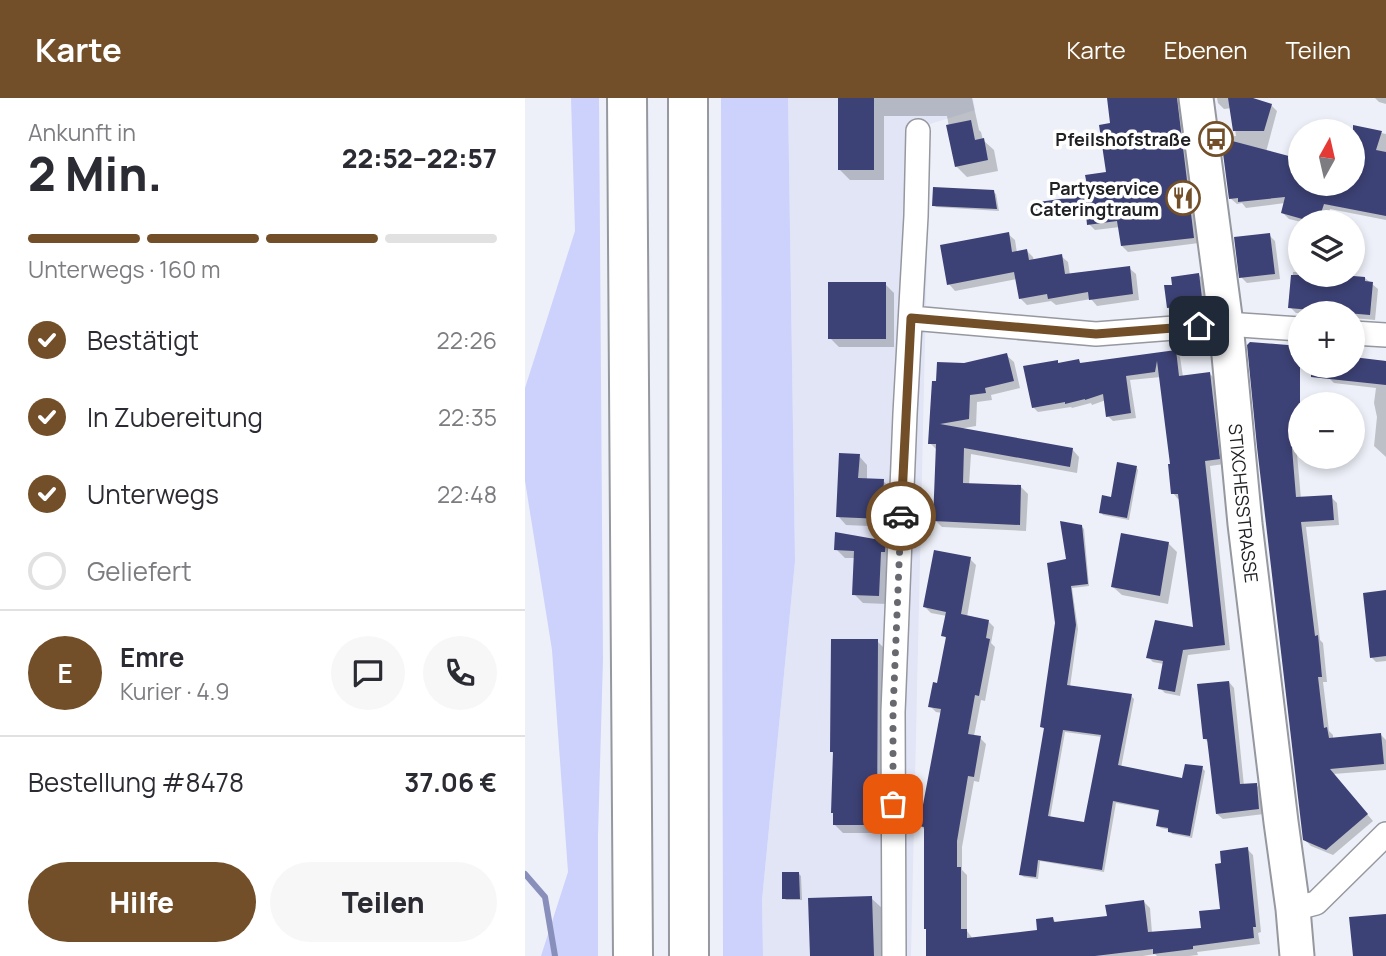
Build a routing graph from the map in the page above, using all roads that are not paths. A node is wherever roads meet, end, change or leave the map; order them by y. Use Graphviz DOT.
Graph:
graph roads {
  1 [pos="627,98"];
  2 [pos="688,98"];
  3 [pos="1196,98"];
  4 [pos="918,131"];
  5 [pos="911,318"];
  6 [pos="1226,324"];
  7 [pos="1288,328"];
  8 [pos="1365,334"];
  9 [pos="1386,335"];
  10 [pos="1386,834"];
  11 [pos="1293,909"];
  12 [pos="633,956"];
  13 [pos="689,956"];
  14 [pos="894,956"];
  15 [pos="1297,956"];
  1 -- 12 [label="highway"];
  2 -- 13 [label="highway"];
  3 -- 6 [label="street, STIXCHESSTRASSE"];
  4 -- 5 [label="street"];
  5 -- 6 [label="street"];
  5 -- 14 [label="street"];
  6 -- 7 [label="street"];
  6 -- 11 [label="street, STIXCHESSTRASSE"];
  8 -- 9 [label="street"];
  10 -- 11 [label="street"];
  11 -- 15 [label="street, STIXCHESSTRASSE"];
}
